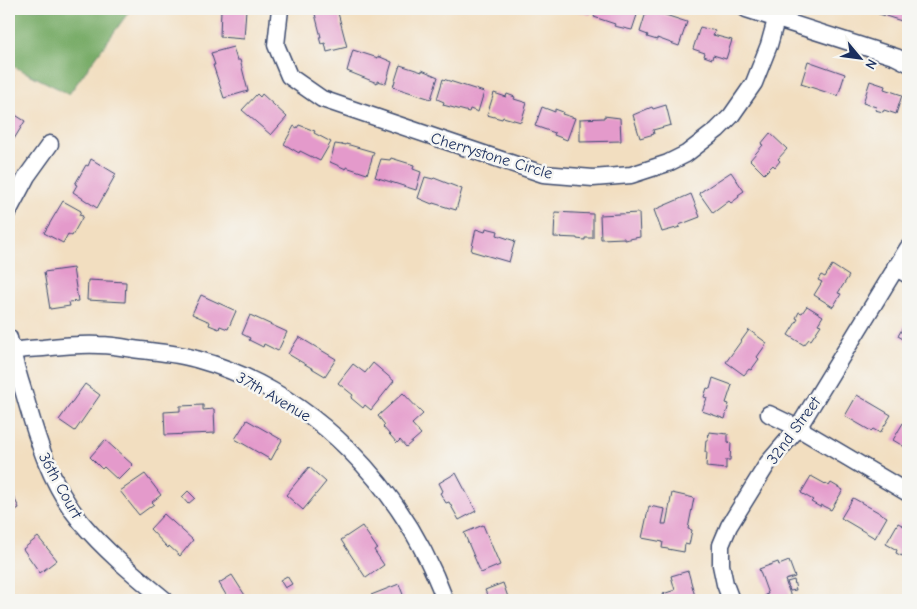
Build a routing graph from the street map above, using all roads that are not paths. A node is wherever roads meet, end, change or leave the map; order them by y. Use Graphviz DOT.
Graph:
graph roads {
  1 [pos="280,9"];
  2 [pos="746,9"];
  3 [pos="777,14"];
  4 [pos="908,63"];
  5 [pos="50,144"];
  6 [pos="9,210"];
  7 [pos="908,248"];
  8 [pos="902,271"];
  9 [pos="10,347"];
  10 [pos="769,414"];
  11 [pos="798,428"];
  12 [pos="908,493"];
  13 [pos="165,600"];
  14 [pos="445,600"];
  15 [pos="731,600"];
  1 -- 3 [label="street, Cherrystone Circle"];
  2 -- 3 [label="street"];
  3 -- 4 [label="street"];
  5 -- 6 [label="street"];
  7 -- 8 [label="street, 32nd Street"];
  8 -- 11 [label="street, 32nd Street"];
  9 -- 13 [label="street, 36th Court"];
  9 -- 14 [label="street, 37th Avenue"];
  10 -- 11 [label="street"];
  11 -- 12 [label="street"];
  11 -- 15 [label="street, 32nd Street"];
}
